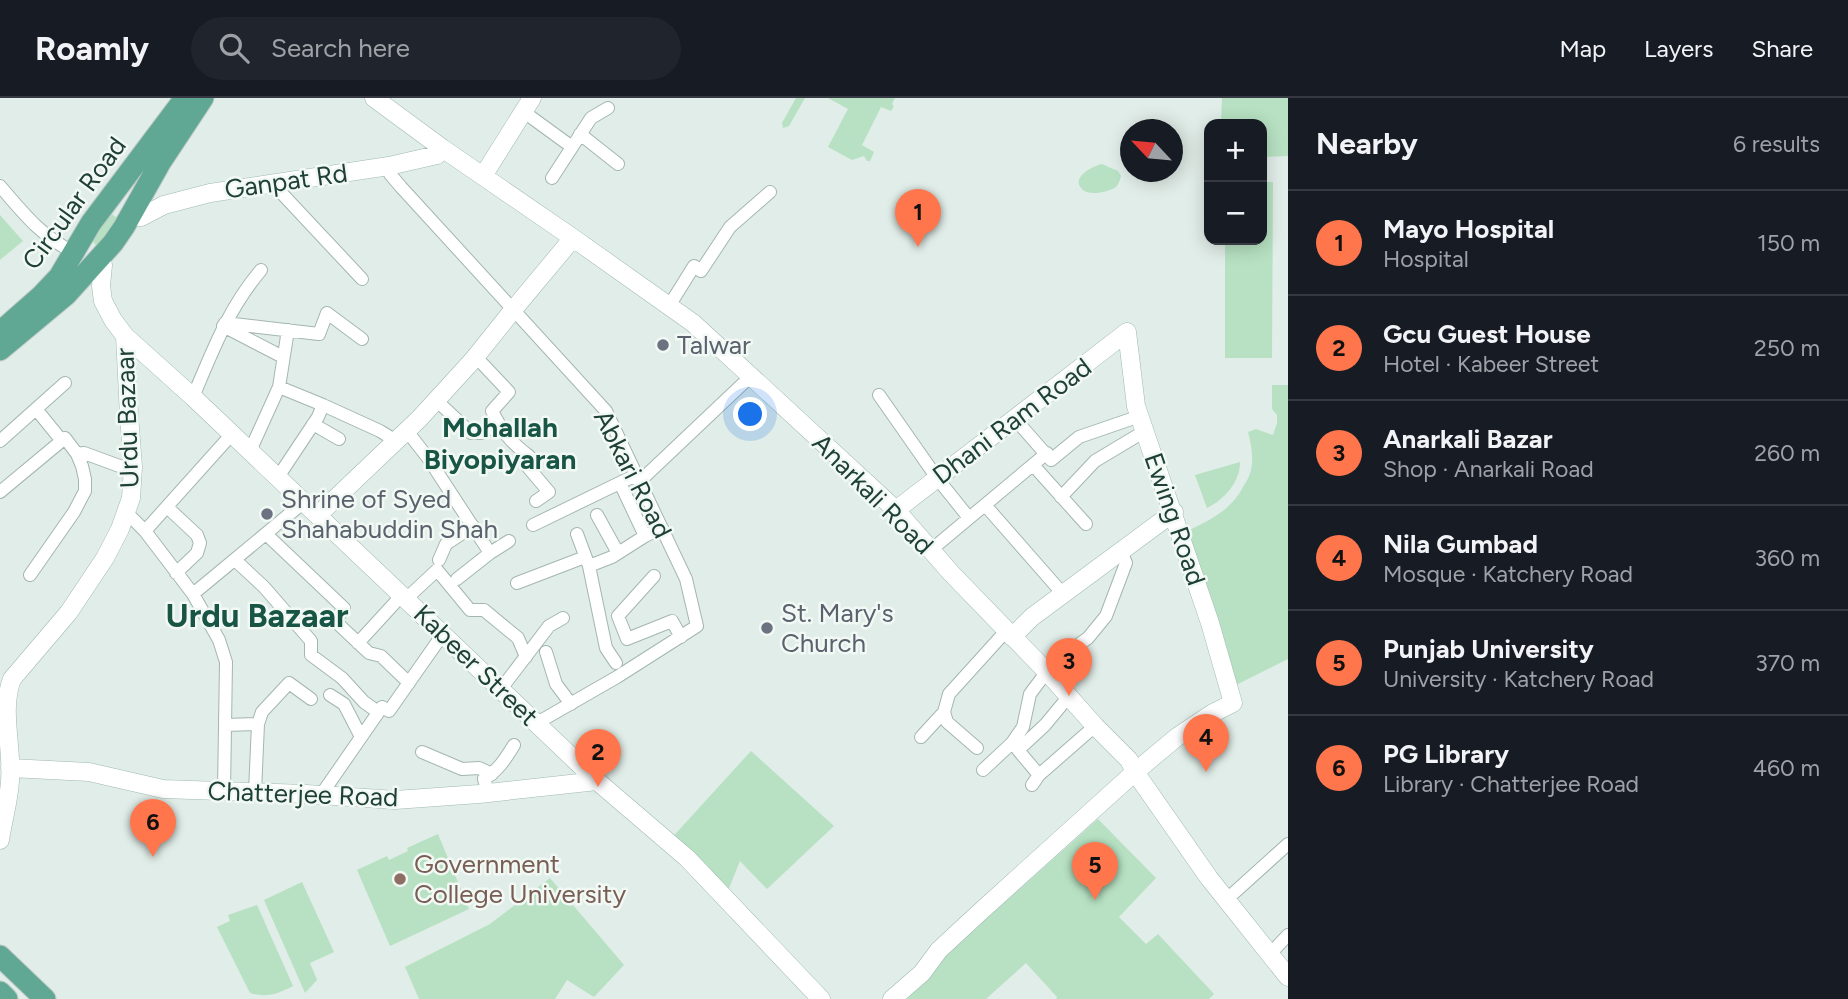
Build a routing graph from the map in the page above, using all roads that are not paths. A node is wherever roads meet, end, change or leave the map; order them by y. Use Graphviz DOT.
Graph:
graph roads {
  1 [pos="185,98"];
  2 [pos="203,98"];
  3 [pos="374,98"];
  4 [pos="528,105"];
  5 [pos="608,108"];
  6 [pos="580,134"];
  7 [pos="572,147"];
  8 [pos="442,148"];
  9 [pos="618,164"];
  10 [pos="389,166"];
  11 [pos="483,176"];
  12 [pos="552,178"];
  13 [pos="273,184"];
  14 [pos="0,186"];
  15 [pos="770,192"];
  16 [pos="105,205"];
  17 [pos="130,216"];
  18 [pos="573,238"];
  19 [pos="77,248"];
  20 [pos="100,258"];
  21 [pos="261,270"];
  22 [pos="362,279"];
  23 [pos="669,306"];
  24 [pos="513,310"];
  25 [pos="224,325"];
  26 [pos="288,330"];
  27 [pos="0,331"];
  28 [pos="1128,332"];
  29 [pos="125,336"];
  30 [pos="362,339"];
  31 [pos="0,350"];
  32 [pos="284,357"];
  33 [pos="476,357"];
  34 [pos="751,376"];
  35 [pos="65,383"];
  36 [pos="279,387"];
  37 [pos="879,395"];
  38 [pos="193,397"];
  39 [pos="436,400"];
  40 [pos="323,405"];
  41 [pos="36,409"];
  42 [pos="1015,419"];
  43 [pos="498,423"];
  44 [pos="313,424"];
  45 [pos="1142,424"];
  46 [pos="232,434"];
  47 [pos="401,436"];
  48 [pos="338,439"];
  49 [pos="62,440"];
  50 [pos="0,442"];
  51 [pos="250,451"];
  52 [pos="1047,453"];
  53 [pos="77,454"];
  54 [pos="1033,465"];
  55 [pos="133,471"];
  56 [pos="278,477"];
  57 [pos="638,478"];
  58 [pos="937,478"];
  59 [pos="620,484"];
  60 [pos="0,492"];
  61 [pos="1061,497"];
  62 [pos="536,501"];
  63 [pos="304,502"];
  64 [pos="985,505"];
  65 [pos="167,507"];
  66 [pos="896,510"];
  67 [pos="126,512"];
  68 [pos="1174,512"];
  69 [pos="318,515"];
  70 [pos="597,515"];
  71 [pos="969,518"];
  72 [pos="1086,524"];
  73 [pos="533,525"];
  74 [pos="473,526"];
  75 [pos="662,528"];
  76 [pos="145,531"];
  77 [pos="266,534"];
  78 [pos="577,534"];
  79 [pos="645,536"];
  80 [pos="509,541"];
  81 [pos="931,550"];
  82 [pos="1121,551"];
  83 [pos="490,553"];
  84 [pos="618,553"];
  85 [pos="235,559"];
  86 [pos="439,559"];
  87 [pos="587,561"];
  88 [pos="176,573"];
  89 [pos="30,575"];
  90 [pos="654,576"];
  91 [pos="457,579"];
  92 [pos="517,583"];
  93 [pos="193,594"];
  94 [pos="1062,594"];
  95 [pos="404,597"];
  96 [pos="563,618"];
  97 [pos="443,634"];
  98 [pos="1009,634"];
  99 [pos="681,637"];
  100 [pos="358,643"];
  101 [pos="546,652"];
  102 [pos="526,657"];
  103 [pos="616,663"];
  104 [pos="1047,672"];
  105 [pos="409,683"];
  106 [pos="501,689"];
  107 [pos="330,695"];
  108 [pos="1069,696"];
  109 [pos="311,699"];
  110 [pos="3,703"];
  111 [pos="571,704"];
  112 [pos="378,712"];
  113 [pos="944,712"];
  114 [pos="537,723"];
  115 [pos="258,724"];
  116 [pos="225,725"];
  117 [pos="1096,726"];
  118 [pos="361,737"];
  119 [pos="921,737"];
  120 [pos="514,745"];
  121 [pos="977,748"];
  122 [pos="422,752"];
  123 [pos="982,770"];
  124 [pos="1135,772"];
  125 [pos="492,774"];
  126 [pos="7,778"];
  127 [pos="597,781"];
  128 [pos="224,791"];
  129 [pos="255,792"];
  130 [pos="488,793"];
  131 [pos="321,795"];
  132 [pos="0,840"];
  133 [pos="1288,844"];
  134 [pos="1226,900"];
  135 [pos="1288,935"];
  136 [pos="939,950"];
  137 [pos="1270,954"];
  138 [pos="0,956"];
  139 [pos="1288,977"];
  140 [pos="0,992"];
  141 [pos="7,999"];
  142 [pos="45,999"];
  143 [pos="821,999"];
  144 [pos="877,999"];
  145 [pos="892,999"];
  1 -- 16 [label="main road, Circular Road"];
  2 -- 17 [label="main road, Circular Road"];
  3 -- 8 [label="street, Anarkali Road"];
  4 -- 7 [label="street"];
  4 -- 11 [label="street"];
  5 -- 6 [label="street"];
  6 -- 7 [label="street"];
  6 -- 9 [label="street"];
  7 -- 12 [label="street"];
  8 -- 10 [label="street, Ganpat Rd"];
  8 -- 11 [label="street, Anarkali Road"];
  10 -- 13 [label="street, Ganpat Rd"];
  10 -- 24 [label="street, Abkari Road"];
  11 -- 18 [label="street, Anarkali Road"];
  13 -- 17 [label="street, Ganpat Rd"];
  13 -- 22 [label="street"];
  14 -- 19 [label="street"];
  15 -- 23 [label="street"];
  16 -- 17 [label="main road"];
  16 -- 19 [label="main road, Circular Road"];
  17 -- 20 [label="main road, Circular Road"];
  18 -- 23 [label="street, Anarkali Road"];
  18 -- 24 [label="street"];
  19 -- 20 [label="main road"];
  19 -- 27 [label="main road, Circular Road"];
  20 -- 29 [label="street, Urdu Bazaar"];
  20 -- 31 [label="main road, Circular Road"];
  21 -- 25 [label="street"];
  23 -- 34 [label="street, Anarkali Road"];
  24 -- 33 [label="street"];
  24 -- 57 [label="street, Abkari Road"];
  25 -- 26 [label="street"];
  25 -- 32 [label="street"];
  25 -- 38 [label="street"];
  26 -- 30 [label="street"];
  26 -- 32 [label="street"];
  28 -- 42 [label="street, Dhani Ram Road"];
  28 -- 45 [label="street, Ewing Road"];
  29 -- 38 [label="street, Kabeer Street"];
  29 -- 55 [label="street, Urdu Bazaar"];
  32 -- 36 [label="street"];
  33 -- 39 [label="street"];
  33 -- 43 [label="street"];
  34 -- 57 [label="street"];
  34 -- 66 [label="street, Anarkali Road"];
  35 -- 41 [label="street"];
  36 -- 40 [label="street"];
  36 -- 51 [label="street"];
  37 -- 58 [label="street"];
  38 -- 46 [label="street, Kabeer Street"];
  39 -- 43 [label="street"];
  39 -- 47 [label="street"];
  40 -- 44 [label="street"];
  40 -- 47 [label="street"];
  41 -- 49 [label="street"];
  41 -- 50 [label="street"];
  42 -- 52 [label="street"];
  42 -- 58 [label="street, Dhani Ram Road"];
  43 -- 62 [label="street"];
  44 -- 48 [label="street"];
  44 -- 56 [label="street"];
  45 -- 52 [label="street"];
  45 -- 61 [label="street"];
  45 -- 68 [label="street, Ewing Road"];
  46 -- 51 [label="street, Kabeer Street"];
  46 -- 65 [label="street"];
  47 -- 69 [label="street"];
  47 -- 74 [label="street"];
  49 -- 53 [label="street"];
  49 -- 60 [label="street"];
  51 -- 56 [label="street, Kabeer Street"];
  52 -- 54 [label="street"];
  53 -- 55 [label="street"];
  53 -- 89 [label="street"];
  54 -- 61 [label="street"];
  54 -- 64 [label="street"];
  55 -- 67 [label="street, Urdu Bazaar"];
  56 -- 63 [label="street, Kabeer Street"];
  57 -- 59 [label="street"];
  57 -- 75 [label="street, Abkari Road"];
  58 -- 66 [label="street, Dhani Ram Road"];
  58 -- 71 [label="street"];
  59 -- 73 [label="street"];
  59 -- 79 [label="street"];
  61 -- 72 [label="street"];
  63 -- 69 [label="street, Kabeer Street"];
  63 -- 77 [label="street"];
  64 -- 71 [label="street"];
  64 -- 94 [label="street"];
  65 -- 76 [label="street"];
  65 -- 88 [label="street"];
  66 -- 81 [label="street, Anarkali Road"];
  67 -- 76 [label="street"];
  67 -- 110 [label="street, Urdu Bazaar"];
  68 -- 82 [label="street"];
  68 -- 124 [label="street, Ewing Road"];
  69 -- 95 [label="street, Kabeer Street"];
  70 -- 84 [label="street"];
  71 -- 81 [label="street"];
  74 -- 83 [label="street"];
  74 -- 86 [label="street"];
  75 -- 79 [label="street"];
  75 -- 99 [label="street, Abkari Road"];
  76 -- 88 [label="street"];
  77 -- 85 [label="street"];
  77 -- 100 [label="street"];
  78 -- 87 [label="street"];
  79 -- 84 [label="street"];
  80 -- 83 [label="street"];
  81 -- 98 [label="street, Anarkali Road"];
  82 -- 94 [label="street"];
  82 -- 104 [label="street"];
  83 -- 91 [label="street"];
  84 -- 87 [label="street"];
  85 -- 93 [label="street"];
  85 -- 112 [label="street"];
  87 -- 92 [label="street"];
  87 -- 103 [label="street"];
  88 -- 93 [label="street"];
  90 -- 99 [label="street"];
  93 -- 116 [label="street"];
  94 -- 98 [label="street"];
  95 -- 97 [label="street, Kabeer Street"];
  95 -- 100 [label="street"];
  95 -- 102 [label="street"];
  96 -- 102 [label="street"];
  97 -- 105 [label="street"];
  97 -- 106 [label="street, Kabeer Street"];
  98 -- 104 [label="street, Anarkali Road"];
  98 -- 113 [label="street"];
  99 -- 111 [label="street"];
  100 -- 105 [label="street"];
  101 -- 111 [label="street"];
  102 -- 106 [label="street"];
  104 -- 108 [label="street, Anarkali Road"];
  104 -- 123 [label="street"];
  105 -- 112 [label="street"];
  106 -- 114 [label="street, Kabeer Street"];
  107 -- 118 [label="street"];
  108 -- 117 [label="street, Anarkali Road"];
  108 -- 117 [label="street"];
  109 -- 115 [label="street"];
  110 -- 126 [label="street, Urdu Bazaar"];
  111 -- 114 [label="street"];
  112 -- 118 [label="street"];
  113 -- 119 [label="street"];
  113 -- 121 [label="street"];
  114 -- 127 [label="street, Kabeer Street"];
  115 -- 116 [label="street"];
  115 -- 129 [label="street"];
  116 -- 128 [label="street"];
  117 -- 124 [label="street, Anarkali Road"];
  118 -- 131 [label="street"];
  120 -- 125 [label="street"];
  122 -- 125 [label="street"];
  124 -- 134 [label="street, Anarkali Road"];
  124 -- 136 [label="street"];
  125 -- 130 [label="street"];
  126 -- 128 [label="street, Chatterjee Road"];
  126 -- 132 [label="street, Urdu Bazaar"];
  127 -- 130 [label="street, Chatterjee Road"];
  127 -- 143 [label="street, Kabeer Street"];
  128 -- 129 [label="street, Chatterjee Road"];
  129 -- 131 [label="street, Chatterjee Road"];
  130 -- 131 [label="street, Chatterjee Road"];
  133 -- 134 [label="street"];
  134 -- 137 [label="street, Anarkali Road"];
  135 -- 137 [label="street"];
  136 -- 144 [label="street"];
  136 -- 145 [label="street"];
  137 -- 139 [label="street, Anarkali Road"];
  138 -- 142 [label="main road"];
  140 -- 141 [label="main road"];
}
